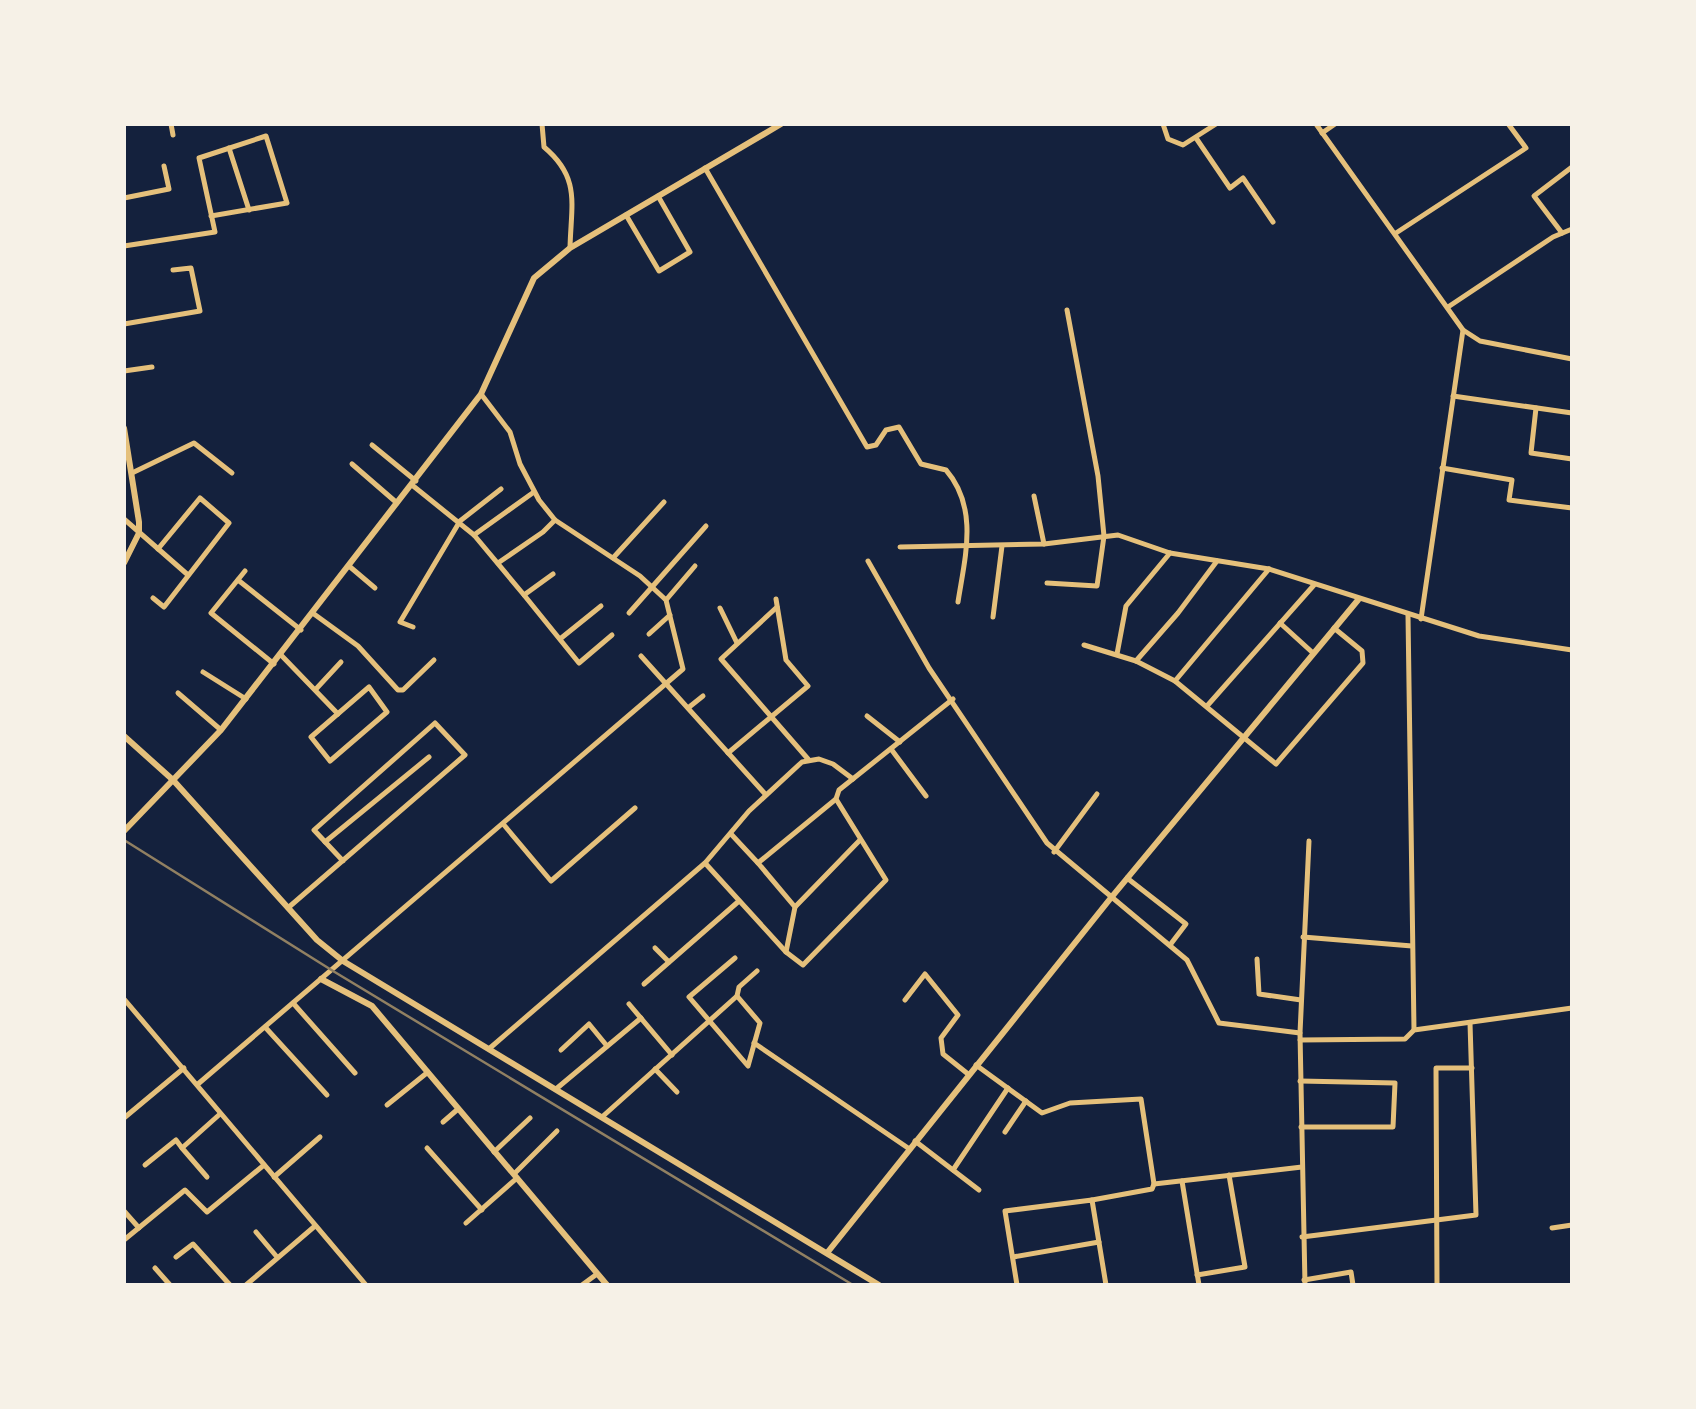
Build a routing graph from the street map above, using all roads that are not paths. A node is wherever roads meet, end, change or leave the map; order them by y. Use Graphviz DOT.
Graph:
graph roads {
  1 [pos="171,124"];
  2 [pos="542,124"];
  3 [pos="781,124"];
  4 [pos="1163,124"];
  5 [pos="1216,124"];
  6 [pos="1316,124"];
  7 [pos="1335,124"];
  8 [pos="1509,125"];
  9 [pos="1322,134"];
  10 [pos="173,135"];
  11 [pos="1196,138"];
  12 [pos="229,148"];
  13 [pos="164,166"];
  14 [pos="1572,167"];
  15 [pos="705,168"];
  16 [pos="658,196"];
  17 [pos="124,198"];
  18 [pos="249,210"];
  19 [pos="626,215"];
  20 [pos="211,216"];
  21 [pos="1273,222"];
  22 [pos="1572,229"];
  23 [pos="1396,233"];
  24 [pos="1562,233"];
  25 [pos="124,246"];
  26 [pos="570,248"];
  27 [pos="173,270"];
  28 [pos="1448,307"];
  29 [pos="1067,310"];
  30 [pos="124,324"];
  31 [pos="1463,330"];
  32 [pos="1572,359"];
  33 [pos="152,367"];
  34 [pos="124,372"];
  35 [pos="481,394"];
  36 [pos="1453,396"];
  37 [pos="1536,408"];
  38 [pos="1572,413"];
  39 [pos="124,428"];
  40 [pos="372,445"];
  41 [pos="1572,459"];
  42 [pos="352,464"];
  43 [pos="1442,468"];
  44 [pos="232,472"];
  45 [pos="132,473"];
  46 [pos="414,483"];
  47 [pos="501,489"];
  48 [pos="534,492"];
  49 [pos="1034,496"];
  50 [pos="664,502"];
  51 [pos="397,503"];
  52 [pos="1572,508"];
  53 [pos="124,519"];
  54 [pos="555,520"];
  55 [pos="460,522"];
  56 [pos="706,526"];
  57 [pos="139,533"];
  58 [pos="474,535"];
  59 [pos="1104,536"];
  60 [pos="1044,544"];
  61 [pos="1002,546"];
  62 [pos="900,547"];
  63 [pos="967,547"];
  64 [pos="158,549"];
  65 [pos="1170,552"];
  66 [pos="613,558"];
  67 [pos="868,561"];
  68 [pos="1217,561"];
  69 [pos="124,563"];
  70 [pos="498,563"];
  71 [pos="349,566"];
  72 [pos="695,566"];
  73 [pos="1269,569"];
  74 [pos="245,571"];
  75 [pos="553,573"];
  76 [pos="188,575"];
  77 [pos="238,580"];
  78 [pos="1047,583"];
  79 [pos="1314,585"];
  80 [pos="652,587"];
  81 [pos="375,588"];
  82 [pos="524,595"];
  83 [pos="153,598"];
  84 [pos="776,599"];
  85 [pos="666,600"];
  86 [pos="1358,600"];
  87 [pos="958,602"];
  88 [pos="601,606"];
  89 [pos="778,607"];
  90 [pos="720,608"];
  91 [pos="629,612"];
  92 [pos="314,614"];
  93 [pos="670,615"];
  94 [pos="1408,615"];
  95 [pos="993,617"];
  96 [pos="1421,619"];
  97 [pos="1280,623"];
  98 [pos="413,627"];
  99 [pos="1334,628"];
  100 [pos="301,630"];
  101 [pos="649,634"];
  102 [pos="611,635"];
  103 [pos="559,639"];
  104 [pos="737,643"];
  105 [pos="1084,645"];
  106 [pos="1572,650"];
  107 [pos="1313,653"];
  108 [pos="1116,654"];
  109 [pos="281,655"];
  110 [pos="641,656"];
  111 [pos="434,660"];
  112 [pos="1136,661"];
  113 [pos="341,662"];
  114 [pos="274,664"];
  115 [pos="203,671"];
  116 [pos="1175,681"];
  117 [pos="668,685"];
  118 [pos="316,689"];
  119 [pos="177,693"];
  120 [pos="703,696"];
  121 [pos="246,699"];
  122 [pos="953,699"];
  123 [pos="1207,706"];
  124 [pos="688,708"];
  125 [pos="338,714"];
  126 [pos="867,716"];
  127 [pos="772,718"];
  128 [pos="221,730"];
  129 [pos="124,736"];
  130 [pos="1243,736"];
  131 [pos="900,742"];
  132 [pos="891,749"];
  133 [pos="728,753"];
  134 [pos="429,757"];
  135 [pos="808,759"];
  136 [pos="853,779"];
  137 [pos="173,780"];
  138 [pos="1097,794"];
  139 [pos="766,795"];
  140 [pos="926,796"];
  141 [pos="836,799"];
  142 [pos="635,808"];
  143 [pos="504,825"];
  144 [pos="125,829"];
  145 [pos="731,834"];
  146 [pos="860,840"];
  147 [pos="1308,841"];
  148 [pos="325,842"];
  149 [pos="1054,852"];
  150 [pos="343,860"];
  151 [pos="705,863"];
  152 [pos="758,863"];
  153 [pos="1127,878"];
  154 [pos="1110,899"];
  155 [pos="739,901"];
  156 [pos="289,907"];
  157 [pos="795,907"];
  158 [pos="1303,937"];
  159 [pos="1170,945"];
  160 [pos="1412,946"];
  161 [pos="656,948"];
  162 [pos="786,952"];
  163 [pos="735,958"];
  164 [pos="1256,959"];
  165 [pos="343,961"];
  166 [pos="669,961"];
  167 [pos="757,971"];
  168 [pos="321,979"];
  169 [pos="644,984"];
  170 [pos="737,996"];
  171 [pos="124,999"];
  172 [pos="905,1000"];
  173 [pos="1301,1000"];
  174 [pos="293,1003"];
  175 [pos="629,1004"];
  176 [pos="1572,1008"];
  177 [pos="641,1018"];
  178 [pos="709,1021"];
  179 [pos="1470,1023"];
  180 [pos="265,1027"];
  181 [pos="1414,1030"];
  182 [pos="1300,1036"];
  183 [pos="754,1042"];
  184 [pos="607,1046"];
  185 [pos="489,1048"];
  186 [pos="561,1050"];
  187 [pos="672,1055"];
  188 [pos="976,1065"];
  189 [pos="184,1068"];
  190 [pos="1472,1068"];
  191 [pos="655,1069"];
  192 [pos="428,1072"];
  193 [pos="355,1073"];
  194 [pos="968,1074"];
  195 [pos="1300,1081"];
  196 [pos="198,1084"];
  197 [pos="1008,1088"];
  198 [pos="556,1089"];
  199 [pos="677,1092"];
  200 [pos="327,1095"];
  201 [pos="1026,1101"];
  202 [pos="387,1105"];
  203 [pos="458,1109"];
  204 [pos="220,1114"];
  205 [pos="602,1116"];
  206 [pos="124,1118"];
  207 [pos="530,1118"];
  208 [pos="443,1122"];
  209 [pos="1301,1128"];
  210 [pos="557,1131"];
  211 [pos="1005,1132"];
  212 [pos="320,1137"];
  213 [pos="914,1140"];
  214 [pos="182,1147"];
  215 [pos="428,1147"];
  216 [pos="908,1148"];
  217 [pos="494,1152"];
  218 [pos="145,1165"];
  219 [pos="264,1166"];
  220 [pos="1301,1167"];
  221 [pos="953,1170"];
  222 [pos="1229,1175"];
  223 [pos="515,1176"];
  224 [pos="207,1177"];
  225 [pos="274,1177"];
  226 [pos="1182,1181"];
  227 [pos="1154,1184"];
  228 [pos="979,1190"];
  229 [pos="1092,1200"];
  230 [pos="482,1210"];
  231 [pos="124,1211"];
  232 [pos="1436,1222"];
  233 [pos="466,1223"];
  234 [pos="1572,1225"];
  235 [pos="315,1226"];
  236 [pos="139,1228"];
  237 [pos="1552,1228"];
  238 [pos="256,1232"];
  239 [pos="1302,1237"];
  240 [pos="124,1240"];
  241 [pos="1099,1242"];
  242 [pos="827,1253"];
  243 [pos="176,1257"];
  244 [pos="277,1257"];
  245 [pos="1013,1257"];
  246 [pos="155,1268"];
  247 [pos="597,1273"];
  248 [pos="1197,1275"];
  249 [pos="1305,1282"];
  250 [pos="170,1285"];
  251 [pos="230,1285"];
  252 [pos="246,1285"];
  253 [pos="366,1285"];
  254 [pos="582,1285"];
  255 [pos="607,1285"];
  256 [pos="879,1285"];
  257 [pos="1017,1285"];
  258 [pos="1106,1285"];
  259 [pos="1199,1285"];
  260 [pos="1353,1285"];
  261 [pos="1437,1285"];
  1 -- 10 [label="street"];
  2 -- 26 [label="street"];
  3 -- 15 [label="street"];
  4 -- 11 [label="street"];
  5 -- 11 [label="street"];
  6 -- 9 [label="street"];
  7 -- 9 [label="street"];
  8 -- 23 [label="street"];
  9 -- 23 [label="street"];
  11 -- 21 [label="street"];
  12 -- 18 [label="street"];
  12 -- 18 [label="street"];
  12 -- 20 [label="street"];
  13 -- 17 [label="street"];
  14 -- 24 [label="street"];
  15 -- 16 [label="street"];
  15 -- 63 [label="street"];
  16 -- 19 [label="street"];
  16 -- 19 [label="street"];
  18 -- 20 [label="street"];
  19 -- 26 [label="street"];
  20 -- 25 [label="street"];
  22 -- 24 [label="street"];
  23 -- 28 [label="street"];
  24 -- 28 [label="street"];
  26 -- 35 [label="street"];
  27 -- 30 [label="street"];
  28 -- 31 [label="street"];
  29 -- 59 [label="street"];
  31 -- 32 [label="street"];
  31 -- 36 [label="street"];
  33 -- 34 [label="street"];
  35 -- 46 [label="street"];
  35 -- 48 [label="street"];
  36 -- 37 [label="street"];
  36 -- 43 [label="street"];
  37 -- 38 [label="street"];
  37 -- 41 [label="street"];
  39 -- 45 [label="street"];
  40 -- 46 [label="street"];
  42 -- 51 [label="street"];
  43 -- 52 [label="street"];
  43 -- 96 [label="street"];
  44 -- 45 [label="street"];
  45 -- 57 [label="street"];
  46 -- 51 [label="street"];
  46 -- 55 [label="street"];
  47 -- 55 [label="street"];
  48 -- 54 [label="street"];
  48 -- 58 [label="street"];
  49 -- 60 [label="street"];
  50 -- 66 [label="street"];
  51 -- 71 [label="street"];
  53 -- 57 [label="street"];
  54 -- 66 [label="street"];
  54 -- 70 [label="street"];
  55 -- 58 [label="street"];
  55 -- 98 [label="street"];
  56 -- 80 [label="street"];
  57 -- 64 [label="street"];
  57 -- 69 [label="street"];
  58 -- 70 [label="street"];
  59 -- 60 [label="street"];
  59 -- 65 [label="street"];
  59 -- 78 [label="street"];
  60 -- 61 [label="street"];
  61 -- 63 [label="street"];
  61 -- 95 [label="street"];
  62 -- 63 [label="street"];
  63 -- 87 [label="street"];
  64 -- 76 [label="street"];
  64 -- 76 [label="street"];
  65 -- 68 [label="street"];
  65 -- 108 [label="street"];
  66 -- 80 [label="street"];
  67 -- 122 [label="street"];
  68 -- 73 [label="street"];
  68 -- 112 [label="street"];
  70 -- 82 [label="street"];
  71 -- 81 [label="street"];
  71 -- 92 [label="street"];
  72 -- 85 [label="street"];
  73 -- 79 [label="street"];
  73 -- 116 [label="street"];
  74 -- 77 [label="street"];
  75 -- 82 [label="street"];
  76 -- 83 [label="street"];
  77 -- 100 [label="street"];
  77 -- 114 [label="street"];
  79 -- 86 [label="street"];
  79 -- 97 [label="street"];
  80 -- 85 [label="street"];
  80 -- 91 [label="street"];
  82 -- 103 [label="street"];
  84 -- 89 [label="street"];
  85 -- 93 [label="street"];
  86 -- 94 [label="street"];
  86 -- 99 [label="street"];
  88 -- 103 [label="street"];
  89 -- 104 [label="street"];
  89 -- 127 [label="street"];
  90 -- 104 [label="street"];
  92 -- 100 [label="street"];
  92 -- 111 [label="street"];
  93 -- 101 [label="street"];
  93 -- 117 [label="street"];
  94 -- 96 [label="street"];
  94 -- 160 [label="street"];
  96 -- 106 [label="street"];
  97 -- 107 [label="street"];
  97 -- 123 [label="street"];
  99 -- 107 [label="street"];
  99 -- 130 [label="street"];
  100 -- 109 [label="street"];
  102 -- 103 [label="street"];
  104 -- 127 [label="street"];
  105 -- 108 [label="street"];
  107 -- 130 [label="street"];
  108 -- 112 [label="street"];
  109 -- 114 [label="street"];
  109 -- 118 [label="street"];
  110 -- 117 [label="street"];
  112 -- 116 [label="street"];
  113 -- 118 [label="street"];
  114 -- 121 [label="street"];
  115 -- 121 [label="street"];
  116 -- 123 [label="street"];
  117 -- 124 [label="street"];
  117 -- 143 [label="street"];
  118 -- 125 [label="street"];
  119 -- 128 [label="street"];
  120 -- 124 [label="street"];
  121 -- 128 [label="street"];
  122 -- 131 [label="street"];
  122 -- 149 [label="street"];
  123 -- 130 [label="street"];
  124 -- 133 [label="street"];
  125 -- 125 [label="street"];
  126 -- 131 [label="street"];
  127 -- 133 [label="street"];
  127 -- 135 [label="street"];
  128 -- 137 [label="street"];
  129 -- 137 [label="street"];
  130 -- 153 [label="street"];
  131 -- 132 [label="street"];
  132 -- 136 [label="street"];
  132 -- 140 [label="street"];
  133 -- 139 [label="street"];
  134 -- 148 [label="street"];
  135 -- 136 [label="street"];
  135 -- 139 [label="street"];
  136 -- 141 [label="street"];
  137 -- 144 [label="street"];
  137 -- 156 [label="street"];
  138 -- 149 [label="street"];
  139 -- 145 [label="street"];
  141 -- 146 [label="street"];
  141 -- 152 [label="street"];
  142 -- 143 [label="street"];
  143 -- 165 [label="street"];
  145 -- 151 [label="street"];
  145 -- 152 [label="street"];
  146 -- 157 [label="street"];
  146 -- 162 [label="street"];
  147 -- 158 [label="street"];
  148 -- 150 [label="street"];
  148 -- 150 [label="street"];
  149 -- 154 [label="street"];
  150 -- 156 [label="street"];
  151 -- 155 [label="street"];
  151 -- 185 [label="street"];
  152 -- 157 [label="street"];
  153 -- 154 [label="street"];
  153 -- 159 [label="street"];
  154 -- 159 [label="street"];
  154 -- 188 [label="street"];
  155 -- 162 [label="street"];
  155 -- 166 [label="street"];
  156 -- 165 [label="street"];
  157 -- 162 [label="street"];
  158 -- 160 [label="street"];
  158 -- 173 [label="street"];
  159 -- 182 [label="street"];
  160 -- 181 [label="street"];
  161 -- 166 [label="street"];
  163 -- 178 [label="street"];
  164 -- 173 [label="street"];
  165 -- 168 [label="street"];
  165 -- 185 [label="street"];
  166 -- 169 [label="street"];
  167 -- 170 [label="street"];
  168 -- 174 [label="street"];
  168 -- 192 [label="street"];
  170 -- 178 [label="street"];
  170 -- 183 [label="street"];
  171 -- 189 [label="street"];
  172 -- 194 [label="street"];
  173 -- 182 [label="street"];
  174 -- 180 [label="street"];
  174 -- 193 [label="street"];
  175 -- 177 [label="street"];
  176 -- 179 [label="street"];
  177 -- 184 [label="street"];
  177 -- 187 [label="street"];
  178 -- 183 [label="street"];
  178 -- 187 [label="street"];
  179 -- 181 [label="street"];
  179 -- 190 [label="street"];
  180 -- 196 [label="street"];
  180 -- 200 [label="street"];
  181 -- 182 [label="street"];
  182 -- 195 [label="street"];
  183 -- 216 [label="street"];
  184 -- 186 [label="street"];
  184 -- 198 [label="street"];
  185 -- 198 [label="street"];
  187 -- 191 [label="street"];
  188 -- 194 [label="street"];
  188 -- 197 [label="street"];
  189 -- 196 [label="street"];
  189 -- 206 [label="street"];
  190 -- 232 [label="street"];
  190 -- 232 [label="street"];
  191 -- 199 [label="street"];
  191 -- 205 [label="street"];
  192 -- 202 [label="street"];
  192 -- 203 [label="street"];
  194 -- 213 [label="street"];
  195 -- 209 [label="street"];
  195 -- 209 [label="street"];
  196 -- 204 [label="street"];
  197 -- 201 [label="street"];
  197 -- 221 [label="street"];
  198 -- 205 [label="street"];
  201 -- 211 [label="street"];
  201 -- 227 [label="street"];
  203 -- 208 [label="street"];
  203 -- 217 [label="street"];
  204 -- 214 [label="street"];
  204 -- 219 [label="street"];
  205 -- 242 [label="street"];
  207 -- 217 [label="street"];
  209 -- 220 [label="street"];
  210 -- 223 [label="street"];
  212 -- 225 [label="street"];
  213 -- 216 [label="street"];
  213 -- 221 [label="street"];
  214 -- 218 [label="street"];
  214 -- 224 [label="street"];
  215 -- 230 [label="street"];
  216 -- 242 [label="street"];
  217 -- 223 [label="street"];
  219 -- 225 [label="street"];
  219 -- 236 [label="street"];
  220 -- 222 [label="street"];
  220 -- 239 [label="street"];
  221 -- 228 [label="street"];
  222 -- 226 [label="street"];
  222 -- 248 [label="street"];
  223 -- 230 [label="street"];
  223 -- 247 [label="street"];
  225 -- 235 [label="street"];
  226 -- 227 [label="street"];
  226 -- 248 [label="street"];
  227 -- 229 [label="street"];
  229 -- 241 [label="street"];
  229 -- 245 [label="street"];
  230 -- 233 [label="street"];
  231 -- 236 [label="street"];
  232 -- 239 [label="street"];
  232 -- 261 [label="street"];
  234 -- 237 [label="street"];
  235 -- 244 [label="street"];
  235 -- 253 [label="street"];
  236 -- 240 [label="street"];
  238 -- 244 [label="street"];
  239 -- 249 [label="street"];
  241 -- 245 [label="street"];
  241 -- 258 [label="street"];
  242 -- 256 [label="street"];
  243 -- 251 [label="street"];
  244 -- 252 [label="street"];
  245 -- 257 [label="street"];
  246 -- 250 [label="street"];
  247 -- 254 [label="street"];
  247 -- 255 [label="street"];
  248 -- 259 [label="street"];
  249 -- 260 [label="street"];
}
